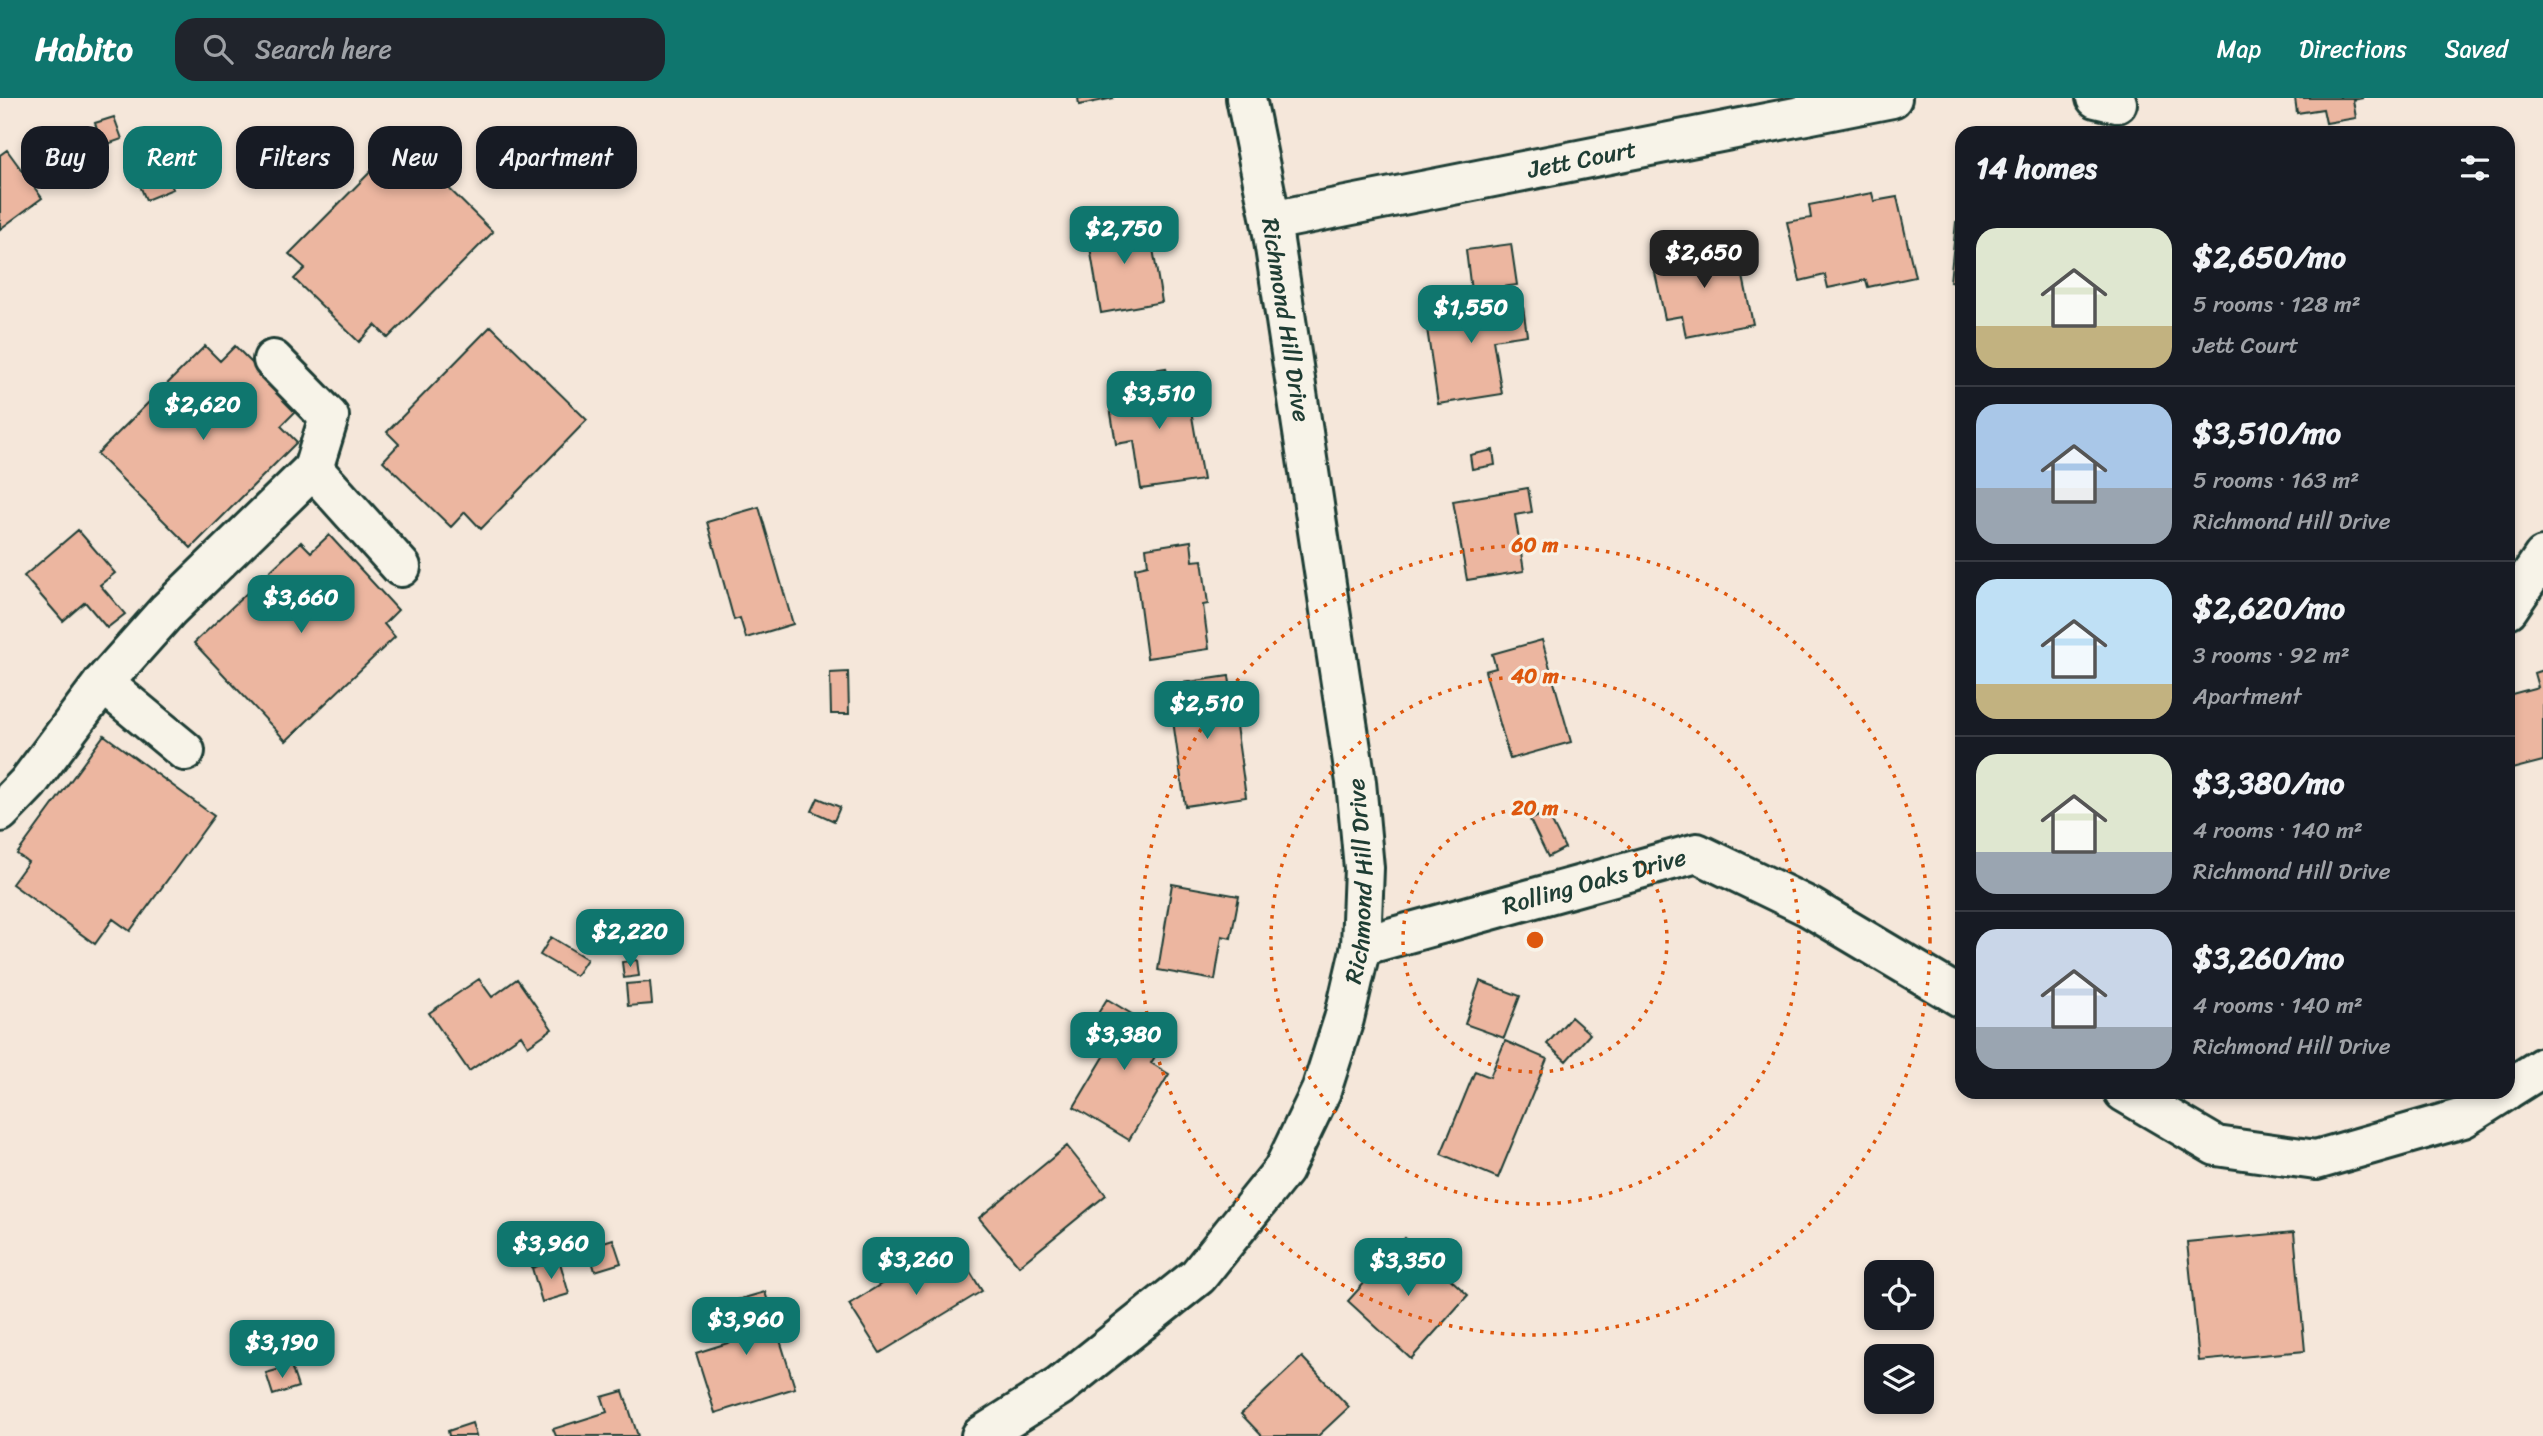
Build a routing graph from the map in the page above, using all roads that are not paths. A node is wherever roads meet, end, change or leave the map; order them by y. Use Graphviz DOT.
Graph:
graph roads {
  1 [pos="1246,98"];
  2 [pos="1892,98"];
  3 [pos="1271,221"];
  4 [pos="274,360"];
  5 [pos="313,469"];
  6 [pos="2543,557"];
  7 [pos="401,567"];
  8 [pos="2515,599"];
  9 [pos="103,683"];
  10 [pos="186,751"];
  11 [pos="0,812"];
  12 [pos="1361,946"];
  13 [pos="1955,994"];
  14 [pos="2543,1067"];
  15 [pos="2515,1085"];
  16 [pos="2136,1099"];
  17 [pos="2493,1099"];
  18 [pos="981,1436"];
  1 -- 3 [label="street, Richmond Hill Drive"];
  2 -- 3 [label="street, Jett Court"];
  3 -- 12 [label="street, Richmond Hill Drive"];
  4 -- 5 [label="street"];
  5 -- 7 [label="street"];
  5 -- 9 [label="street"];
  6 -- 8 [label="street"];
  9 -- 10 [label="street"];
  9 -- 11 [label="street"];
  12 -- 13 [label="street, Rolling Oaks Drive"];
  12 -- 18 [label="street, Richmond Hill Drive"];
  14 -- 15 [label="street"];
  16 -- 17 [label="street"];
}
